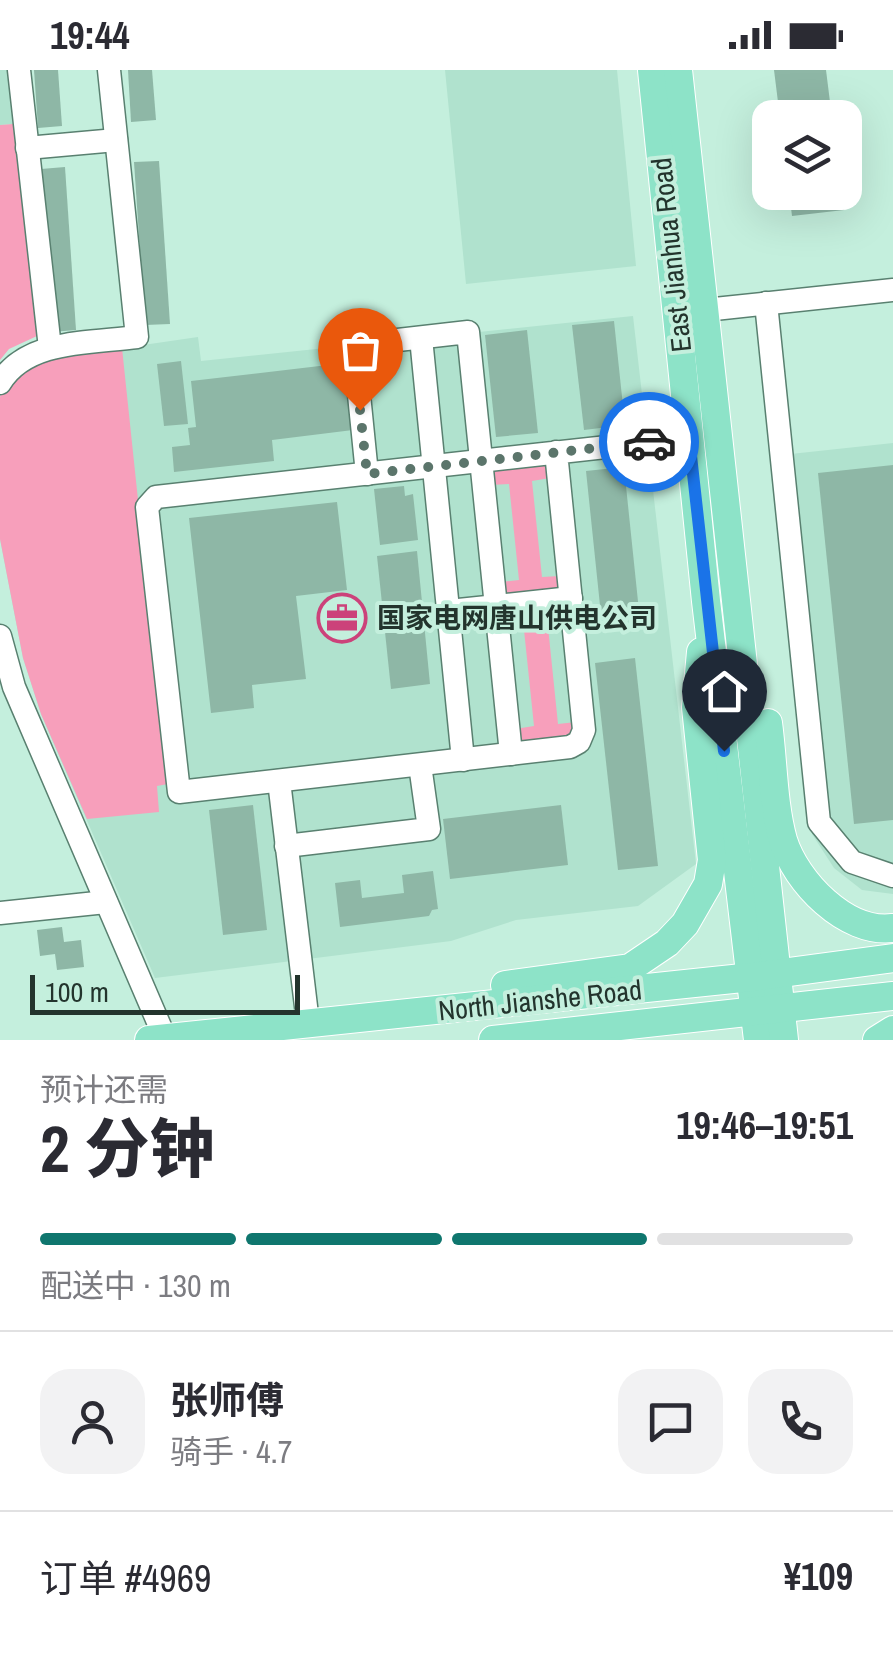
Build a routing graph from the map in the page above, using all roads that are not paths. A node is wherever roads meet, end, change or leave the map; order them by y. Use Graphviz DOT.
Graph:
graph roads {
  1 [pos="19,70"];
  2 [pos="109,70"];
  3 [pos="652,70"];
  4 [pos="678,70"];
  5 [pos="116,140"];
  6 [pos="27,148"];
  7 [pos="893,290"];
  8 [pos="766,303"];
  9 [pos="705,310"];
  10 [pos="421,338"];
  11 [pos="50,348"];
  12 [pos="0,383"];
  13 [pos="689,438"];
  14 [pos="556,452"];
  15 [pos="367,474"];
  16 [pos="571,598"];
  17 [pos="735,598"];
  18 [pos="706,601"];
  19 [pos="449,611"];
  20 [pos="0,636"];
  21 [pos="7,688"];
  22 [pos="511,754"];
  23 [pos="464,760"];
  24 [pos="420,765"];
  25 [pos="278,781"];
  26 [pos="286,846"];
  27 [pos="893,876"];
  28 [pos="106,902"];
  29 [pos="0,913"];
  30 [pos="893,928"];
  31 [pos="893,958"];
  32 [pos="765,974"];
  33 [pos="893,996"];
  34 [pos="357,1020"];
  35 [pos="764,1020"];
  36 [pos="308,1023"];
  37 [pos="893,1030"];
  38 [pos="157,1039"];
  39 [pos="493,1040"];
  40 [pos="784,1040"];
  41 [pos="877,1040"];
  1 -- 6 [label="street"];
  2 -- 5 [label="street"];
  3 -- 13 [label="main road, East Jianhua Road"];
  4 -- 9 [label="main road, East Jianhua Road"];
  5 -- 6 [label="street"];
  5 -- 11 [label="street"];
  6 -- 11 [label="street"];
  7 -- 8 [label="street"];
  8 -- 9 [label="street"];
  8 -- 27 [label="street"];
  9 -- 17 [label="main road, East Jianhua Road"];
  10 -- 15 [label="street"];
  10 -- 19 [label="street"];
  10 -- 22 [label="street"];
  11 -- 12 [label="street"];
  13 -- 14 [label="street"];
  13 -- 18 [label="main road, East Jianhua Road"];
  14 -- 15 [label="street"];
  14 -- 16 [label="street"];
  15 -- 25 [label="street"];
  16 -- 19 [label="street"];
  16 -- 22 [label="street"];
  17 -- 30 [label="main road"];
  17 -- 32 [label="main road, East Jianhua Road"];
  18 -- 32 [label="main road, East Jianhua Road"];
  18 -- 34 [label="main road"];
  19 -- 23 [label="street"];
  20 -- 21 [label="street"];
  21 -- 28 [label="street"];
  22 -- 23 [label="street"];
  23 -- 24 [label="street"];
  24 -- 25 [label="street"];
  24 -- 26 [label="street"];
  25 -- 26 [label="street"];
  26 -- 36 [label="street"];
  28 -- 29 [label="street"];
  28 -- 38 [label="street"];
  31 -- 32 [label="main road, North Jianshe Road"];
  32 -- 34 [label="main road, North Jianshe Road"];
  32 -- 35 [label="main road"];
  33 -- 35 [label="main road, North Jianshe Road"];
  34 -- 36 [label="main road, North Jianshe Road"];
  35 -- 39 [label="main road, North Jianshe Road"];
  35 -- 40 [label="main road"];
  36 -- 38 [label="main road, North Jianshe Road"];
  37 -- 41 [label="main road"];
}
